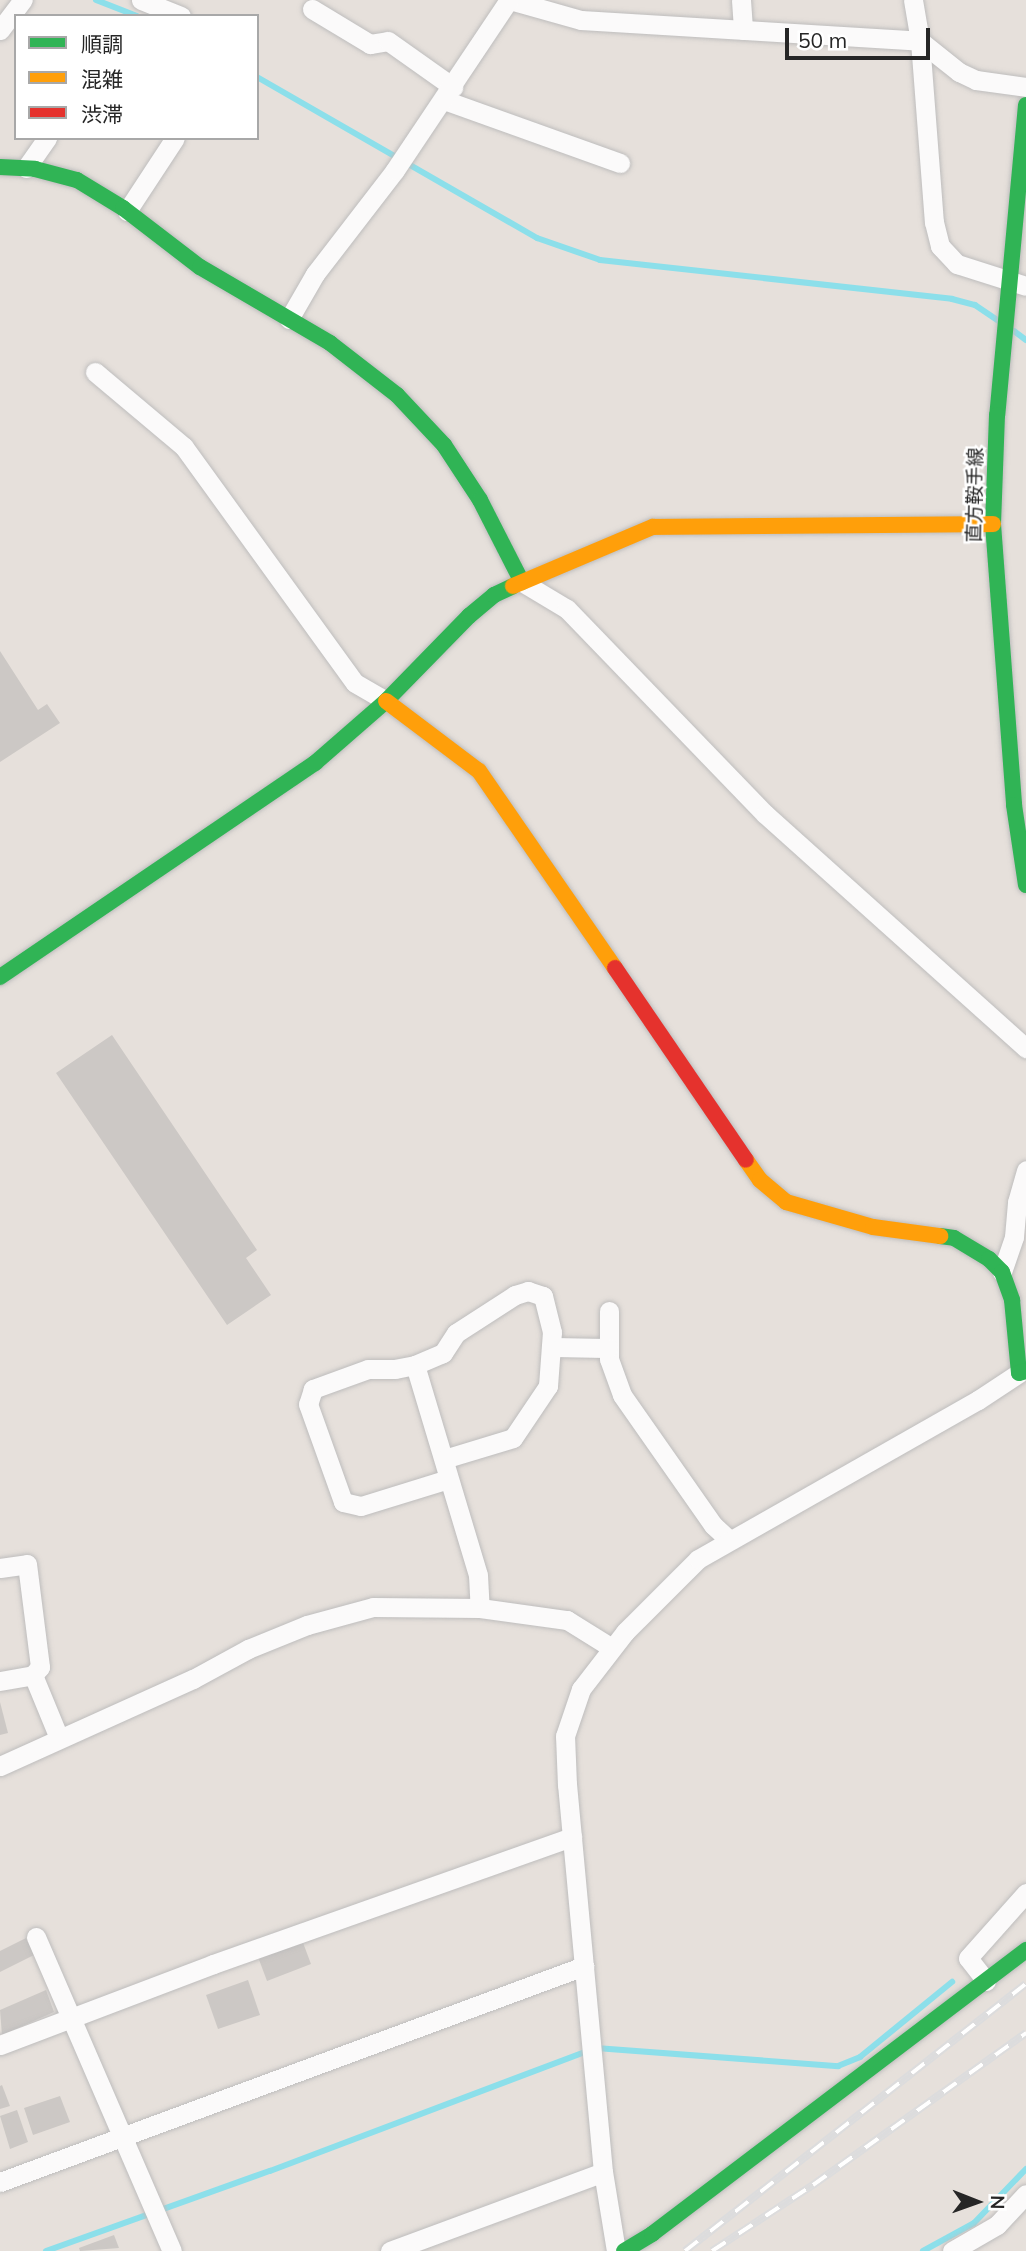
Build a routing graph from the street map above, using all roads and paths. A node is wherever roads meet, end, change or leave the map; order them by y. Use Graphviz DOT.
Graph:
graph roads {
  1 [pos="23,0"];
  2 [pos="141,0"];
  3 [pos="509,0"];
  4 [pos="741,0"];
  5 [pos="914,0"];
  6 [pos="312,9"];
  7 [pos="176,14"];
  8 [pos="0,30"];
  9 [pos="743,30"];
  10 [pos="920,41"];
  11 [pos="1026,87"];
  12 [pos="448,93"];
  13 [pos="1026,105"];
  14 [pos="46,140"];
  15 [pos="174,140"];
  16 [pos="620,163"];
  17 [pos="0,167"];
  18 [pos="26,168"];
  19 [pos="127,211"];
  20 [pos="1017,284"];
  21 [pos="289,318"];
  22 [pos="95,372"];
  23 [pos="993,524"];
  24 [pos="522,582"];
  25 [pos="386,701"];
  26 [pos="1026,886"];
  27 [pos="0,977"];
  28 [pos="1026,1048"];
  29 [pos="1026,1170"];
  30 [pos="1002,1272"];
  31 [pos="609,1311"];
  32 [pos="551,1347"];
  33 [pos="608,1348"];
  34 [pos="415,1365"];
  35 [pos="1023,1372"];
  36 [pos="444,1459"];
  37 [pos="448,1479"];
  38 [pos="728,1539"];
  39 [pos="0,1568"];
  40 [pos="480,1608"];
  41 [pos="612,1648"];
  42 [pos="33,1675"];
  43 [pos="0,1681"];
  44 [pos="59,1738"];
  45 [pos="0,1766"];
  46 [pos="572,1837"];
  47 [pos="1026,1893"];
  48 [pos="36,1937"];
  49 [pos="1026,1950"];
  50 [pos="584,1966"];
  51 [pos="986,1981"];
  52 [pos="69,2020"];
  53 [pos="0,2045"];
  54 [pos="123,2137"];
  55 [pos="603,2172"];
  56 [pos="0,2182"];
  57 [pos="1026,2194"];
  58 [pos="172,2251"];
  59 [pos="390,2251"];
  60 [pos="616,2251"];
  61 [pos="624,2251"];
  62 [pos="952,2251"];
  1 -- 8 [label="street"];
  2 -- 7 [label="street"];
  3 -- 9 [label="street"];
  3 -- 12 [label="street"];
  4 -- 9 [label="street"];
  5 -- 10 [label="street"];
  6 -- 12 [label="street"];
  9 -- 10 [label="street"];
  10 -- 11 [label="street"];
  10 -- 20 [label="street"];
  12 -- 16 [label="street"];
  12 -- 21 [label="street"];
  13 -- 20 [label="street, 直方鞍手線"];
  14 -- 18 [label="street"];
  15 -- 19 [label="street"];
  17 -- 18 [label="street"];
  18 -- 19 [label="street"];
  19 -- 21 [label="street"];
  20 -- 23 [label="street, 直方鞍手線"];
  21 -- 24 [label="street"];
  22 -- 25 [label="street"];
  23 -- 24 [label="street"];
  23 -- 26 [label="street, 直方鞍手線"];
  24 -- 25 [label="street"];
  24 -- 28 [label="street"];
  25 -- 27 [label="street"];
  25 -- 30 [label="street"];
  29 -- 30 [label="street"];
  30 -- 35 [label="street"];
  31 -- 33 [label="street"];
  32 -- 33 [label="street"];
  32 -- 34 [label="street"];
  32 -- 36 [label="street"];
  33 -- 38 [label="street"];
  34 -- 36 [label="street"];
  34 -- 37 [label="street"];
  35 -- 38 [label="street"];
  36 -- 37 [label="street"];
  37 -- 40 [label="street"];
  38 -- 41 [label="street"];
  39 -- 42 [label="street"];
  40 -- 41 [label="street"];
  40 -- 44 [label="street"];
  41 -- 46 [label="street"];
  42 -- 43 [label="street"];
  42 -- 44 [label="street"];
  44 -- 45 [label="street"];
  46 -- 50 [label="street"];
  46 -- 52 [label="street"];
  47 -- 51 [label="street"];
  48 -- 52 [label="street"];
  49 -- 51 [label="street"];
  50 -- 54 [label="street"];
  50 -- 55 [label="street"];
  51 -- 61 [label="street"];
  52 -- 53 [label="street"];
  52 -- 54 [label="street"];
  54 -- 56 [label="street"];
  54 -- 58 [label="street"];
  55 -- 59 [label="street"];
  55 -- 60 [label="street"];
  57 -- 62 [label="street"];
}
